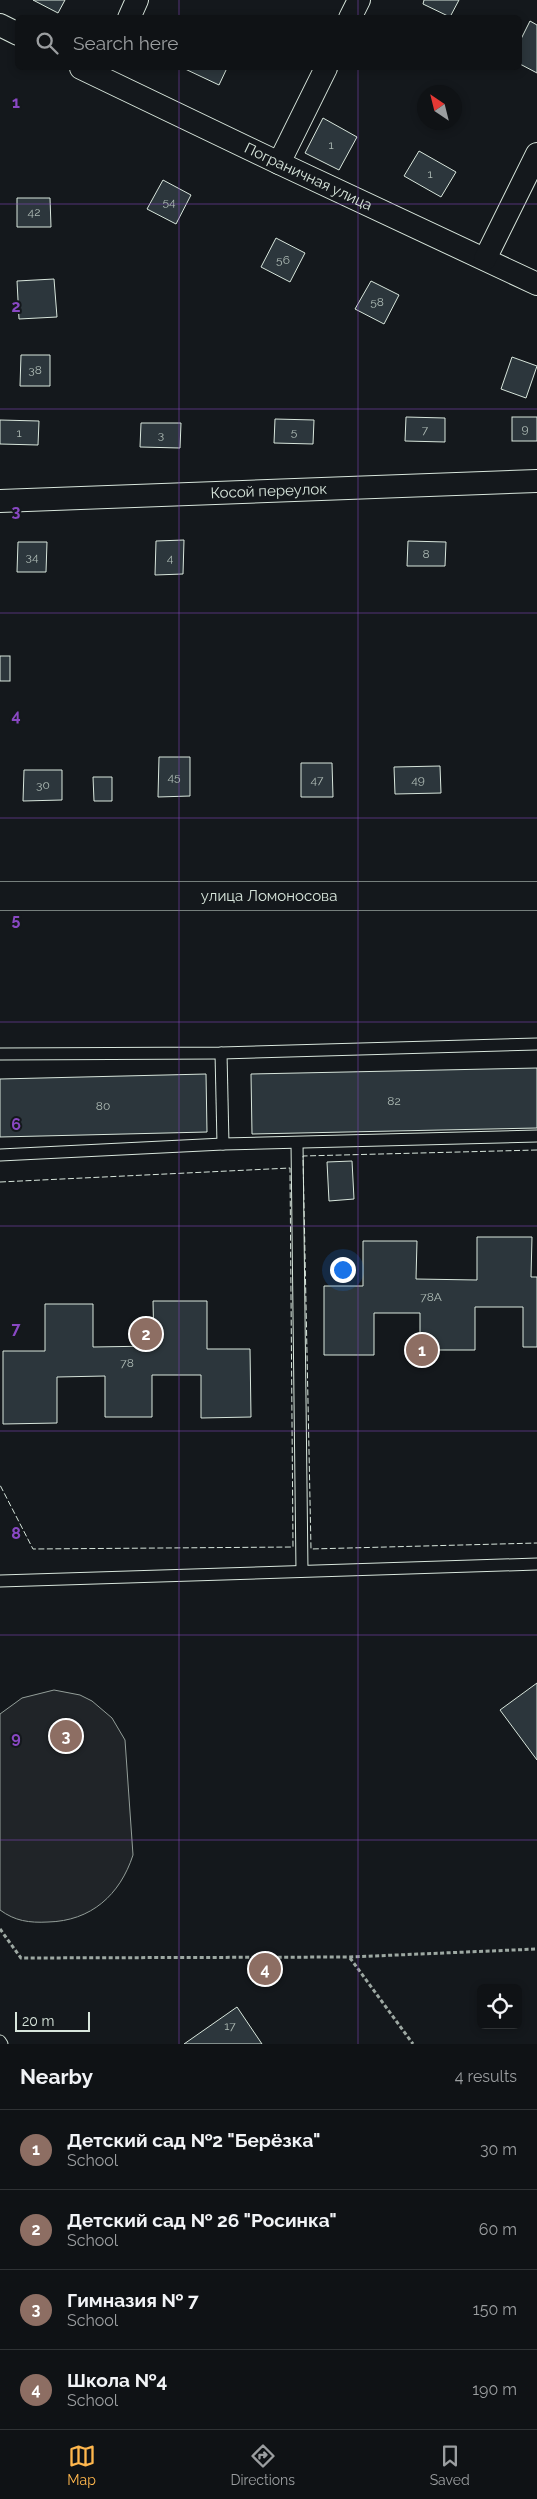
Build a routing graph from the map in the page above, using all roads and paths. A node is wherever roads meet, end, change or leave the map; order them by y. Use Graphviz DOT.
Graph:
graph roads {
  1 [pos="137,0"];
  2 [pos="359,0"];
  3 [pos="130,15"];
  4 [pos="352,15"];
  5 [pos="0,25"];
  6 [pos="15,32"];
  7 [pos="325,70"];
  8 [pos="96,71"];
  9 [pos="537,154"];
  10 [pos="279,163"];
  11 [pos="485,259"];
  12 [pos="537,284"];
  13 [pos="537,481"];
  14 [pos="0,501"];
  15 [pos="0,896"];
  16 [pos="537,896"];
  17 [pos="537,1044"];
  18 [pos="221,1053"];
  19 [pos="0,1054"];
  20 [pos="537,1136"];
  21 [pos="297,1143"];
  22 [pos="223,1144"];
  23 [pos="0,1155"];
  24 [pos="537,1564"];
  25 [pos="302,1571"];
  26 [pos="0,1582"];
  27 [pos="0,1929"];
  28 [pos="537,1949"];
  29 [pos="350,1957"];
  30 [pos="0,2041"];
  31 [pos="2,2044"];
  32 [pos="413,2044"];
  1 -- 3 [label="street"];
  2 -- 4 [label="street"];
  5 -- 6 [label="street"];
  7 -- 10 [label="street"];
  8 -- 10 [label="street, Пограничная улица"];
  9 -- 11 [label="street"];
  10 -- 11 [label="street, Пограничная улица"];
  11 -- 12 [label="street, Пограничная улица"];
  13 -- 14 [label="street, Косой переулок"];
  15 -- 16 [label="main road, улица Ломоносова"];
  17 -- 18 [label="lane"];
  18 -- 19 [label="lane"];
  18 -- 22 [label="lane"];
  20 -- 21 [label="lane"];
  21 -- 22 [label="lane"];
  21 -- 25 [label="lane"];
  22 -- 23 [label="lane"];
  24 -- 25 [label="lane"];
  25 -- 26 [label="lane"];
  27 -- 29 [label="path"];
  28 -- 29 [label="path"];
  29 -- 32 [label="path"];
  30 -- 31 [label="lane"];
}
